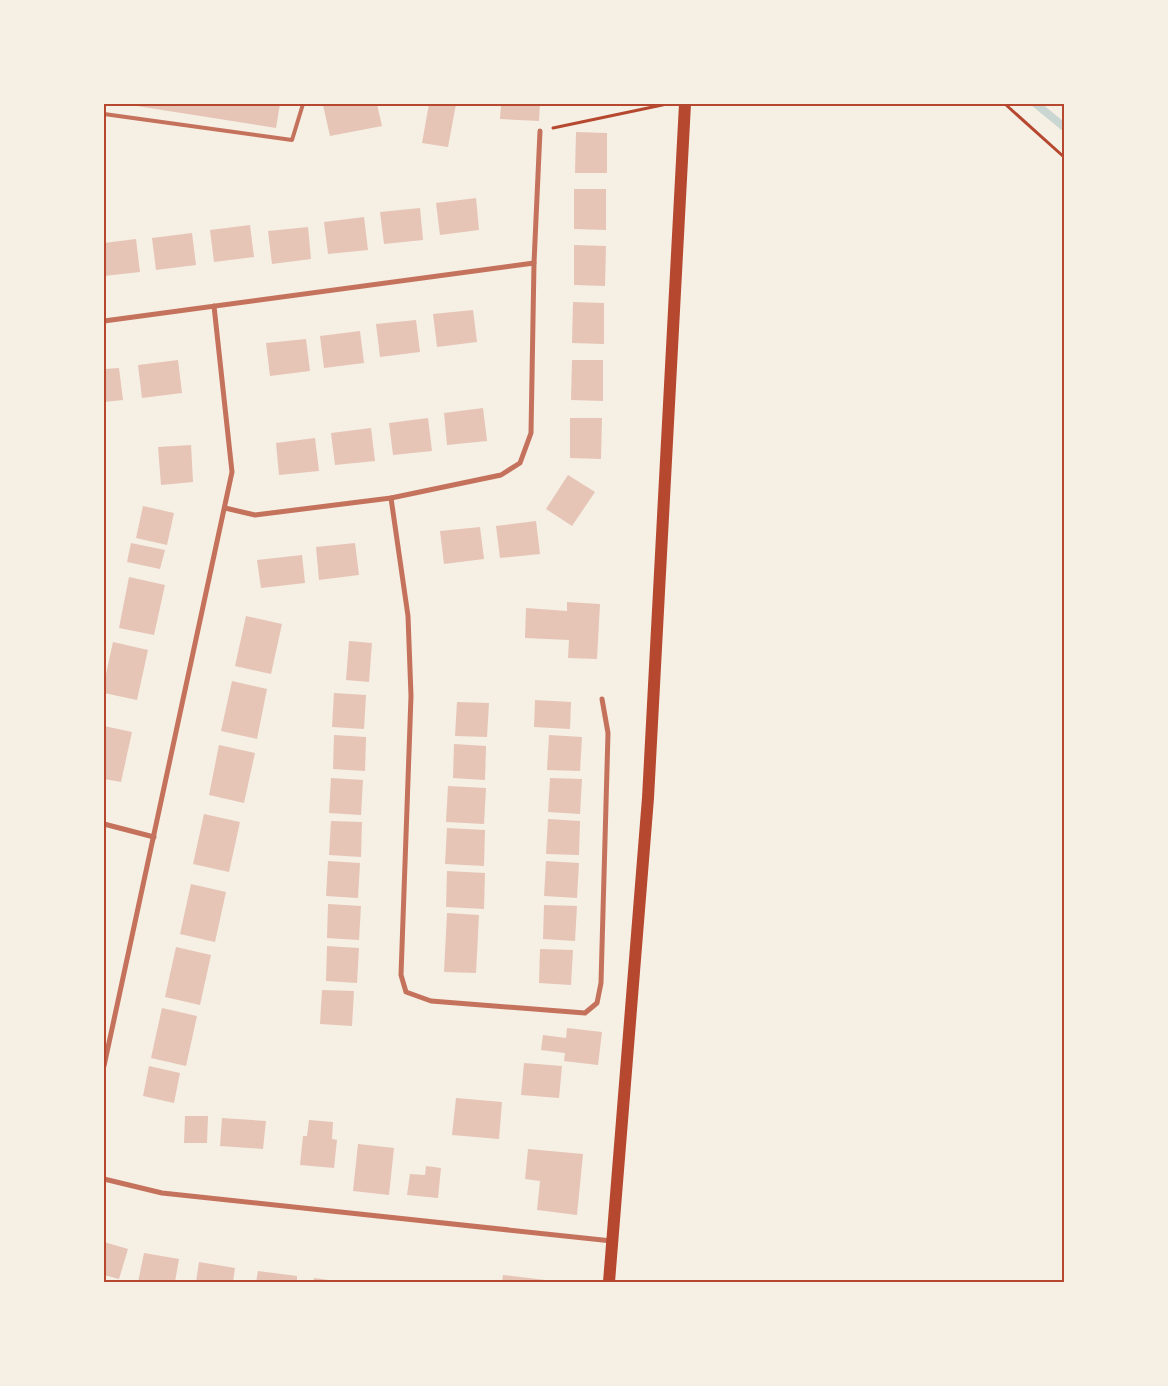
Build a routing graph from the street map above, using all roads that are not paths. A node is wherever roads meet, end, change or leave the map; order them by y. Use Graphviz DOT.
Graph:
graph roads {
  1 [pos="303,104"];
  2 [pos="685,104"];
  3 [pos="104,114"];
  4 [pos="540,131"];
  5 [pos="534,263"];
  6 [pos="214,306"];
  7 [pos="104,321"];
  8 [pos="391,498"];
  9 [pos="225,508"];
  10 [pos="602,699"];
  11 [pos="104,824"];
  12 [pos="154,837"];
  13 [pos="104,1066"];
  14 [pos="104,1180"];
  15 [pos="612,1241"];
  16 [pos="609,1282"];
  1 -- 3 [label="lane"];
  2 -- 15 [label="main road"];
  4 -- 5 [label="street"];
  5 -- 6 [label="street"];
  5 -- 8 [label="street"];
  6 -- 7 [label="street"];
  6 -- 9 [label="street"];
  8 -- 9 [label="street"];
  8 -- 10 [label="street"];
  9 -- 12 [label="street"];
  11 -- 12 [label="street"];
  12 -- 13 [label="street"];
  14 -- 15 [label="street"];
  15 -- 16 [label="main road"];
}
